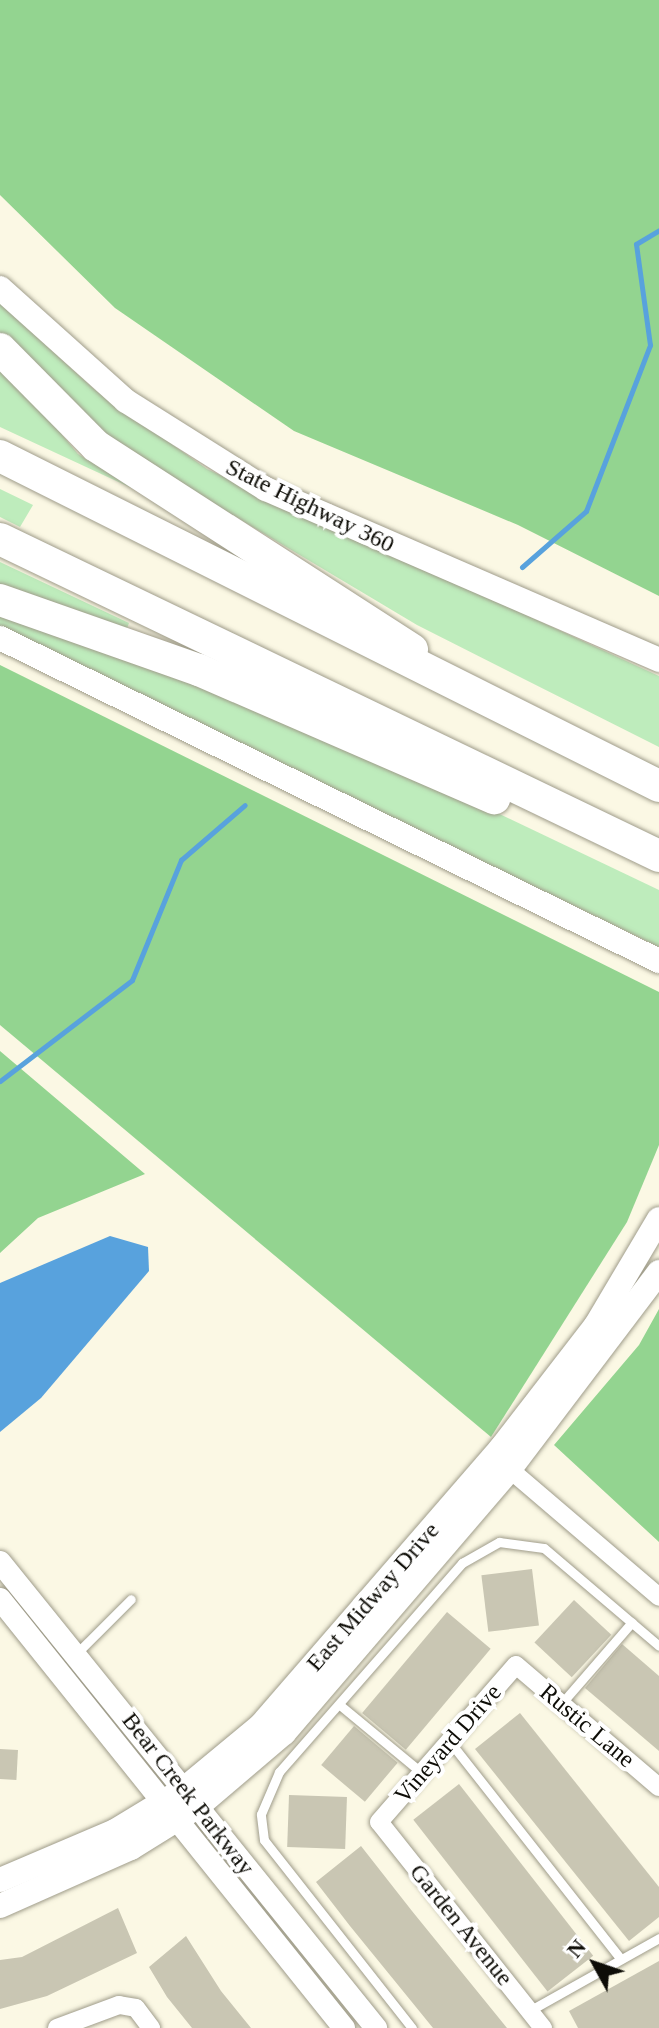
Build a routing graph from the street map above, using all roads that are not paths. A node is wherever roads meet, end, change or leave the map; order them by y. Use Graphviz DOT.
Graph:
graph roads {
  1 [pos="0,288"];
  2 [pos="0,349"];
  3 [pos="0,456"];
  4 [pos="0,539"];
  5 [pos="0,600"];
  6 [pos="0,638"];
  7 [pos="659,660"];
  8 [pos="460,686"];
  9 [pos="659,786"];
  10 [pos="622,837"];
  11 [pos="659,856"];
  12 [pos="659,961"];
  13 [pos="659,1219"];
  14 [pos="659,1272"];
  15 [pos="502,1463"];
  16 [pos="0,1562"];
  17 [pos="659,1597"];
  18 [pos="0,1599"];
  19 [pos="131,1599"];
  20 [pos="632,1622"];
  21 [pos="659,1646"];
  22 [pos="77,1653"];
  23 [pos="516,1665"];
  24 [pos="561,1704"];
  25 [pos="341,1706"];
  26 [pos="450,1742"];
  27 [pos="422,1774"];
  28 [pos="659,1787"];
  29 [pos="182,1804"];
  30 [pos="379,1822"];
  31 [pos="0,1880"];
  32 [pos="0,1906"];
  33 [pos="659,1938"];
  34 [pos="621,1959"];
  35 [pos="529,2011"];
  36 [pos="57,2028"];
  37 [pos="151,2028"];
  38 [pos="344,2028"];
  39 [pos="376,2028"];
  40 [pos="412,2028"];
  41 [pos="543,2028"];
  1 -- 7 [label="main road, State Highway 360"];
  2 -- 8 [label="highway"];
  3 -- 8 [label="highway"];
  4 -- 10 [label="highway"];
  5 -- 10 [label="highway"];
  6 -- 12 [label="main road"];
  8 -- 9 [label="highway"];
  10 -- 11 [label="highway"];
  13 -- 15 [label="main road, East Midway Drive"];
  14 -- 15 [label="main road, East Midway Drive"];
  15 -- 17 [label="street"];
  15 -- 29 [label="main road, East Midway Drive"];
  16 -- 22 [label="street, Bear Creek Parkway"];
  18 -- 29 [label="street, Bear Creek Parkway"];
  19 -- 22 [label="lane"];
  20 -- 21 [label="lane"];
  20 -- 24 [label="lane"];
  20 -- 25 [label="lane"];
  22 -- 29 [label="street, Bear Creek Parkway"];
  23 -- 24 [label="street, Rustic Lane"];
  23 -- 26 [label="street, Vineyard Drive"];
  24 -- 28 [label="street, Rustic Lane"];
  25 -- 27 [label="lane"];
  25 -- 40 [label="lane"];
  26 -- 27 [label="street, Vineyard Drive"];
  26 -- 34 [label="lane"];
  27 -- 30 [label="street, Vineyard Drive"];
  29 -- 31 [label="main road, East Midway Drive"];
  29 -- 32 [label="main road, East Midway Drive"];
  29 -- 38 [label="street, Bear Creek Parkway"];
  29 -- 39 [label="street, Bear Creek Parkway"];
  30 -- 35 [label="street, Garden Avenue"];
  33 -- 34 [label="lane"];
  34 -- 35 [label="lane"];
  35 -- 41 [label="street, Garden Avenue"];
  36 -- 37 [label="street"];
}
